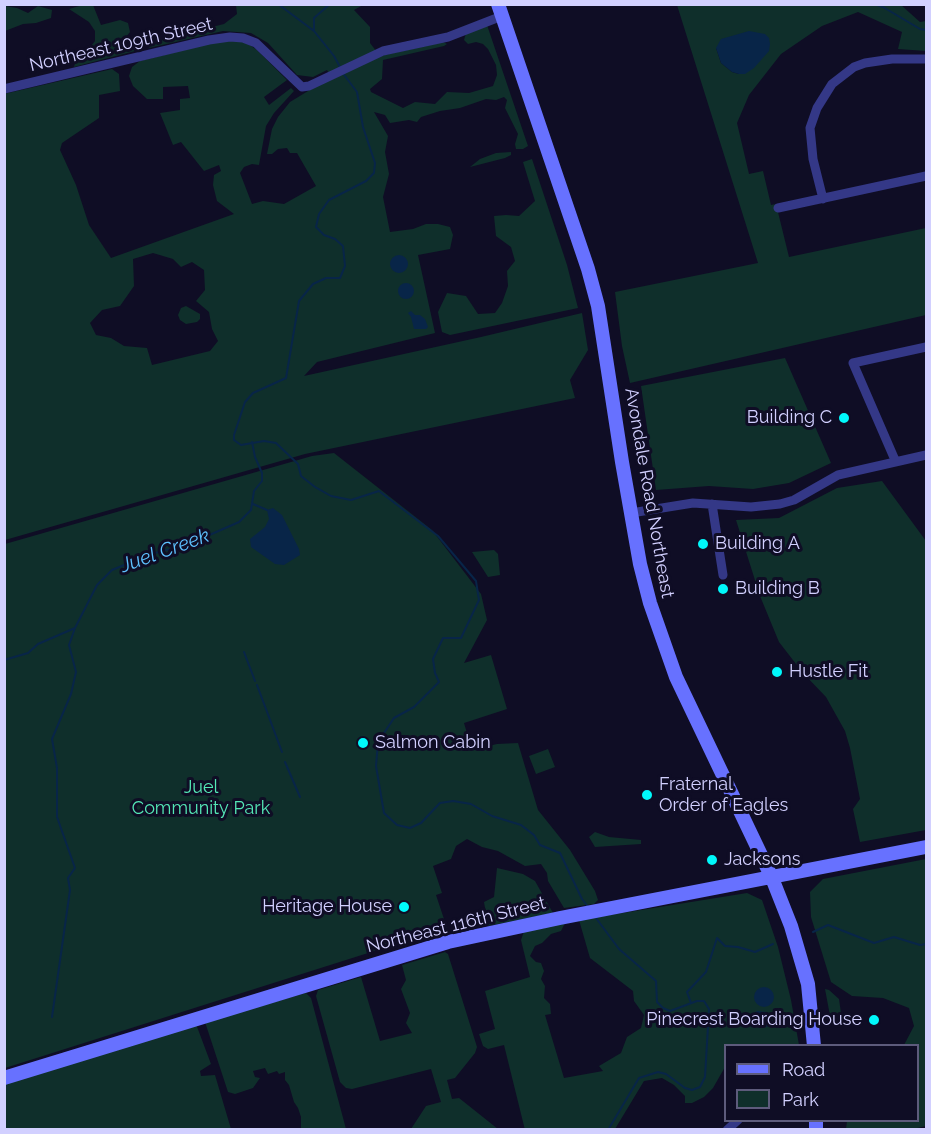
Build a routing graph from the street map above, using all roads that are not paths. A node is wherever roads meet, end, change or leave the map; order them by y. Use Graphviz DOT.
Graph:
graph roads {
  1 [pos="500,10"];
  2 [pos="927,59"];
  3 [pos="4,89"];
  4 [pos="927,176"];
  5 [pos="823,199"];
  6 [pos="778,208"];
  7 [pos="927,347"];
  8 [pos="927,455"];
  9 [pos="895,460"];
  10 [pos="712,504"];
  11 [pos="631,513"];
  12 [pos="723,575"];
  13 [pos="927,847"];
  14 [pos="772,878"];
  15 [pos="814,1044"];
  16 [pos="4,1078"];
  1 -- 3 [label="street, Northeast 109th Street"];
  1 -- 11 [label="main road, Avondale Road Northeast"];
  2 -- 5 [label="street"];
  4 -- 5 [label="street"];
  5 -- 6 [label="street"];
  7 -- 9 [label="street"];
  8 -- 9 [label="street"];
  9 -- 10 [label="street"];
  10 -- 11 [label="street"];
  10 -- 12 [label="street"];
  11 -- 14 [label="main road, Avondale Road Northeast"];
  13 -- 14 [label="main road, Northeast 116th Street"];
  14 -- 15 [label="main road, Avondale Road Northeast"];
  14 -- 16 [label="main road, Northeast 116th Street"];
}
